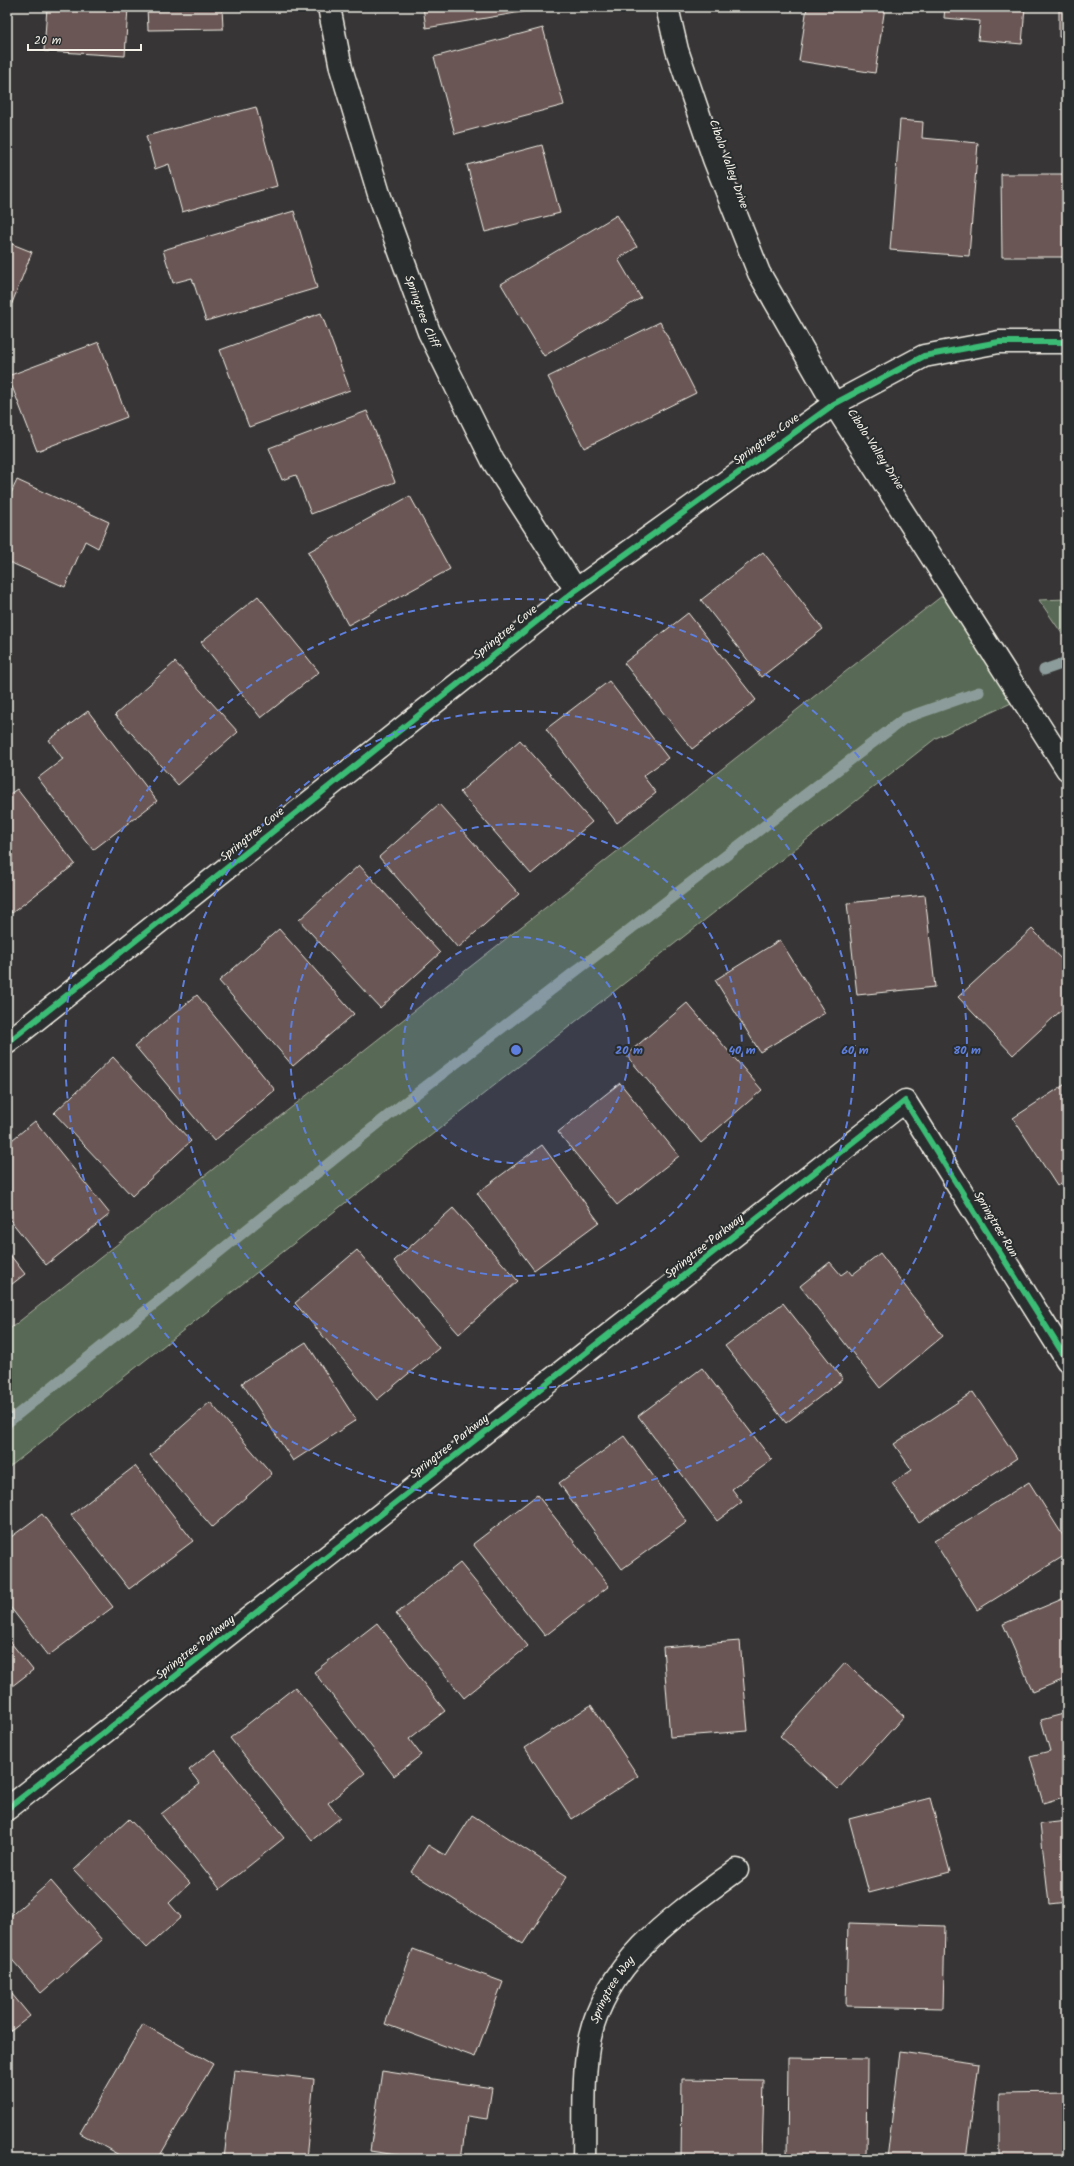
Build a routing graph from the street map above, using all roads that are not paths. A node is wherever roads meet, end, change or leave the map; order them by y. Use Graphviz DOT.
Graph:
graph roads {
  1 [pos="329,7"];
  2 [pos="667,7"];
  3 [pos="1067,342"];
  4 [pos="834,404"];
  5 [pos="576,590"];
  6 [pos="1067,769"];
  7 [pos="7,1043"];
  8 [pos="905,1101"];
  9 [pos="1067,1360"];
  10 [pos="7,1809"];
  11 [pos="737,1870"];
  12 [pos="584,2159"];
  1 -- 5 [label="street, Springtree Cliff"];
  2 -- 4 [label="street, Cibolo Valley Drive"];
  3 -- 4 [label="street, Springtree Cove"];
  4 -- 5 [label="street, Springtree Cove"];
  4 -- 6 [label="street, Cibolo Valley Drive"];
  5 -- 7 [label="street, Springtree Cove"];
  8 -- 9 [label="street, Springtree Run"];
  8 -- 10 [label="street, Springtree Parkway"];
  11 -- 12 [label="street, Springtree Way"];
}
